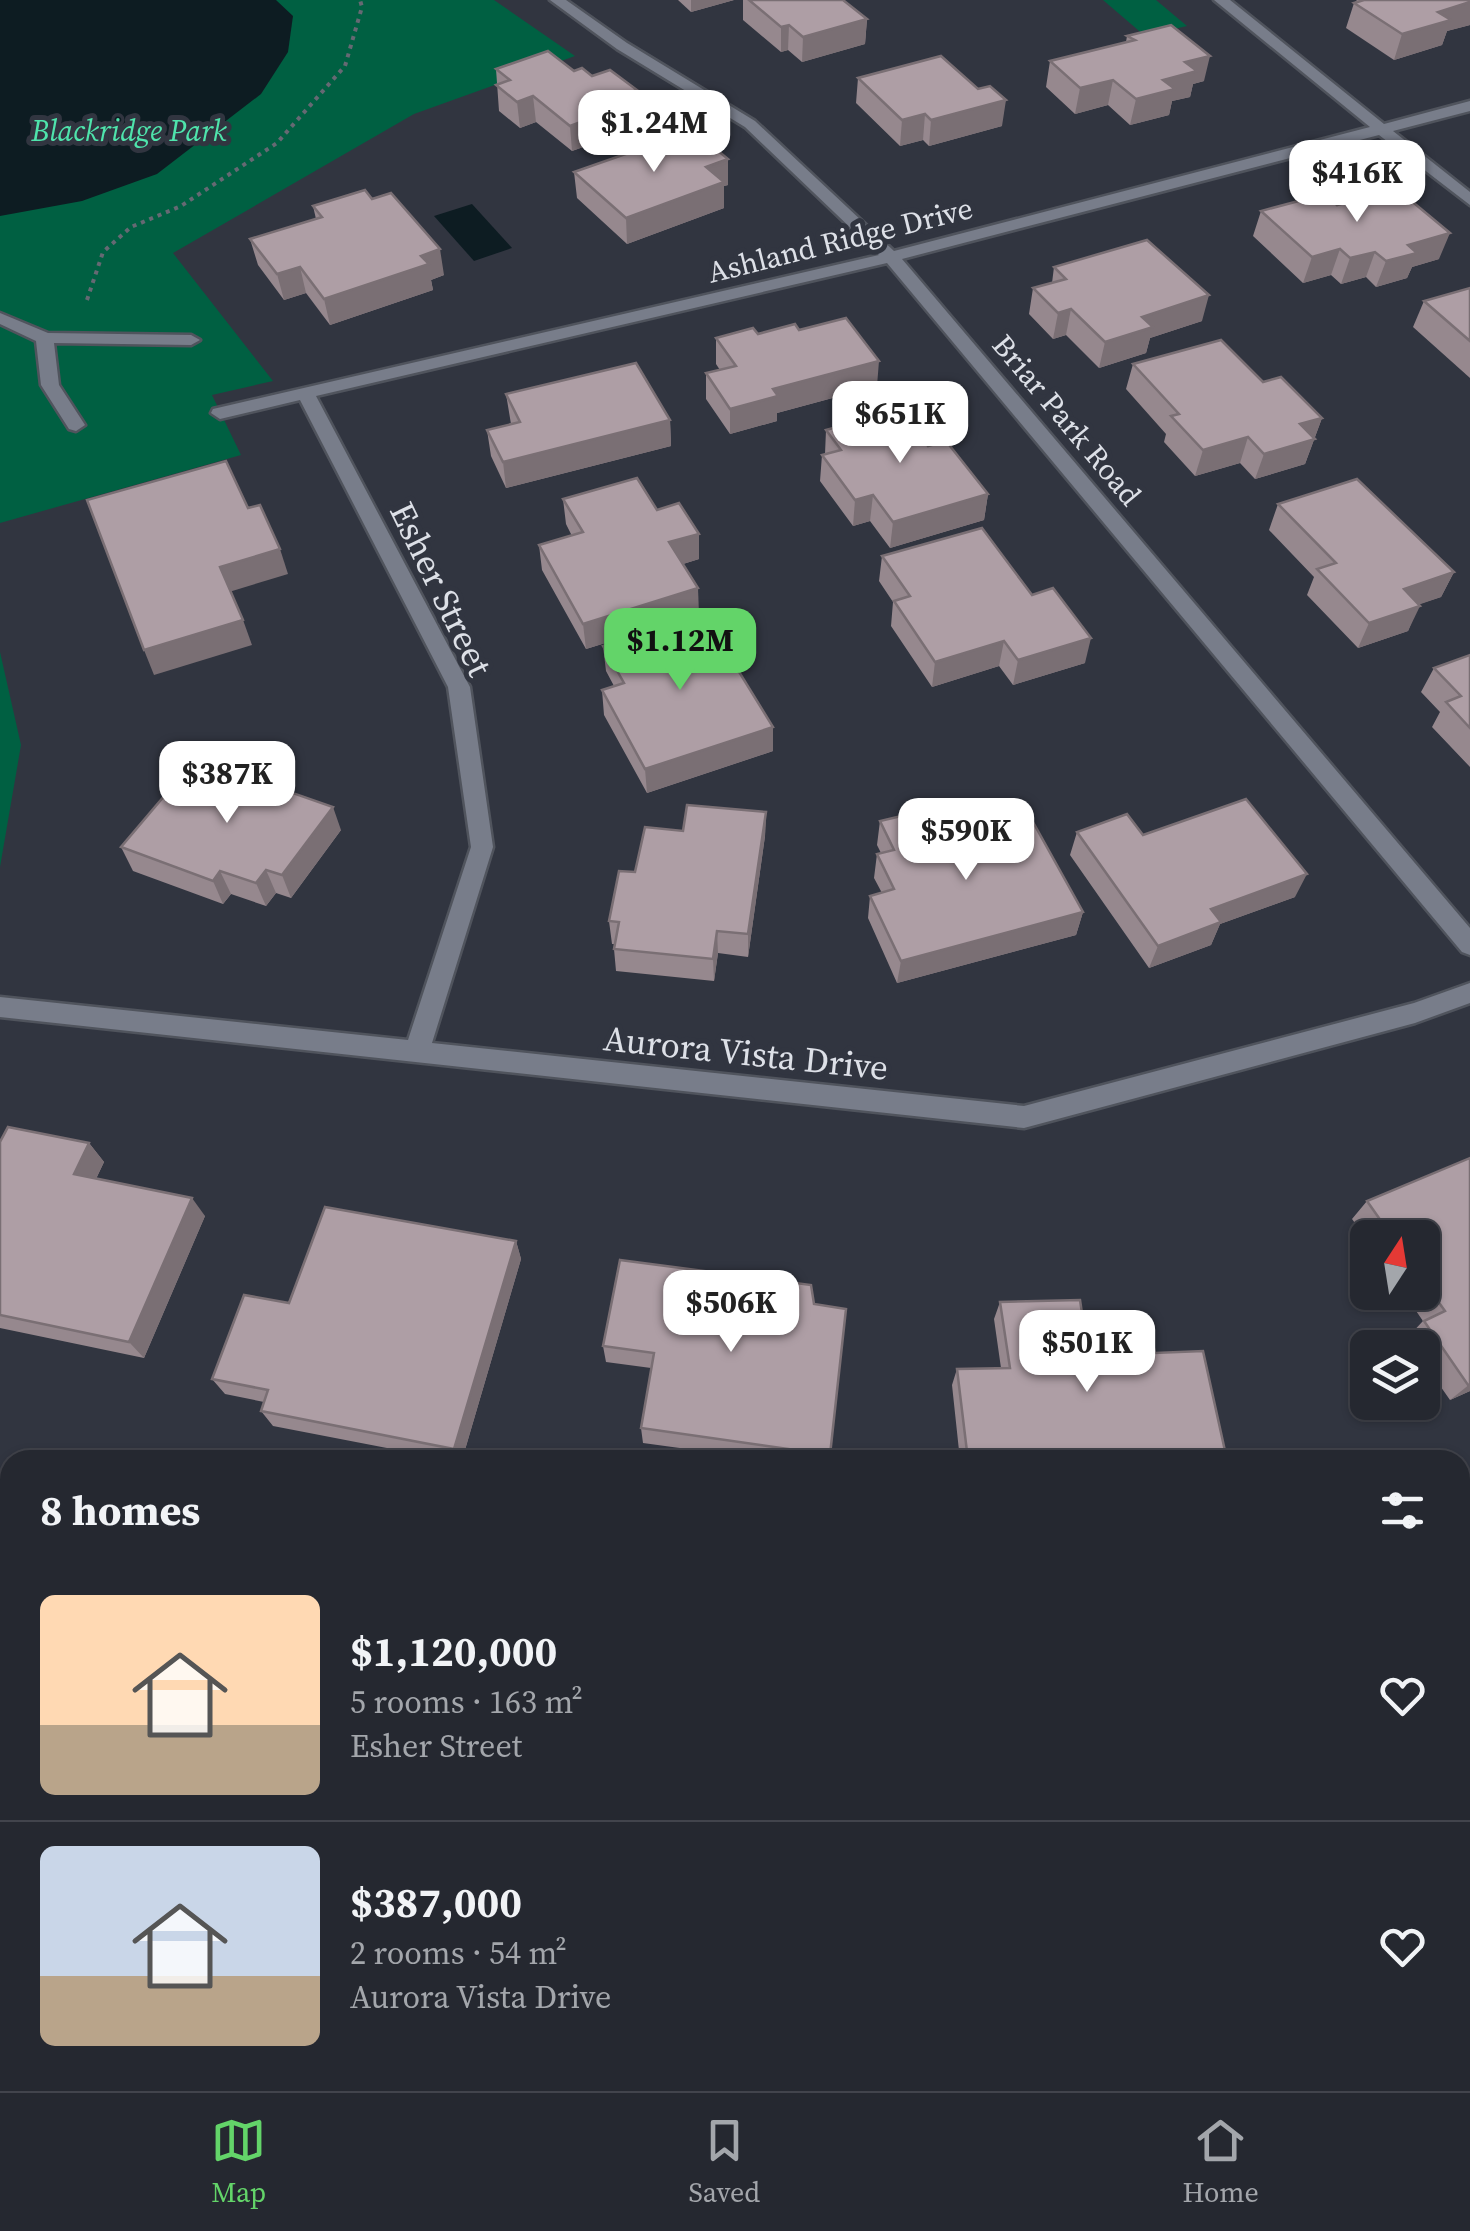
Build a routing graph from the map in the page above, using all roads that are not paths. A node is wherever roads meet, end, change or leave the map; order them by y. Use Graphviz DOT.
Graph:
graph roads {
  1 [pos="557,0"];
  2 [pos="1221,0"];
  3 [pos="1470,106"];
  4 [pos="1383,131"];
  5 [pos="1470,200"];
  6 [pos="891,257"];
  7 [pos="0,318"];
  8 [pos="45,338"];
  9 [pos="191,340"];
  10 [pos="306,394"];
  11 [pos="220,413"];
  12 [pos="76,424"];
  13 [pos="1470,945"];
  14 [pos="1470,992"];
  15 [pos="0,1007"];
  16 [pos="416,1054"];
  1 -- 6 [label="street, Briar Park Road"];
  2 -- 4 [label="street"];
  3 -- 4 [label="street, Ashland Ridge Drive"];
  4 -- 5 [label="street"];
  4 -- 6 [label="street, Ashland Ridge Drive"];
  6 -- 10 [label="street, Ashland Ridge Drive"];
  6 -- 13 [label="street, Briar Park Road"];
  7 -- 8 [label="street"];
  8 -- 9 [label="street"];
  8 -- 12 [label="street"];
  10 -- 11 [label="street, Ashland Ridge Drive"];
  10 -- 16 [label="street, Esher Street"];
  14 -- 16 [label="street, Aurora Vista Drive"];
  15 -- 16 [label="street, Aurora Vista Drive"];
}
